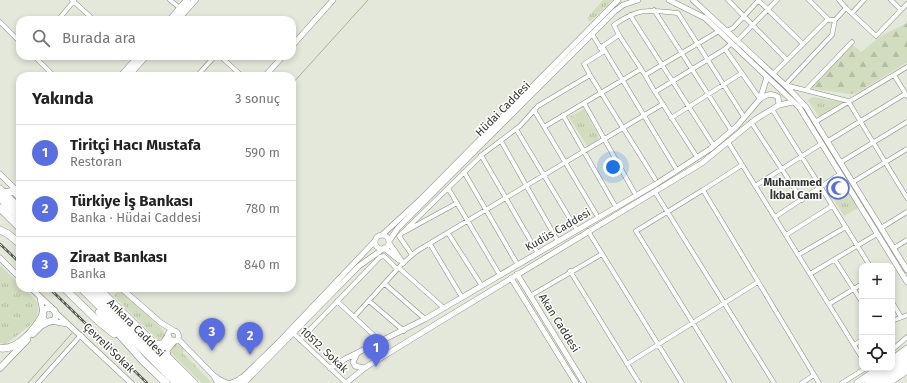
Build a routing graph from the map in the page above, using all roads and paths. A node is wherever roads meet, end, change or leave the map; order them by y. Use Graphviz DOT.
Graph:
graph roads {
  1 [pos="170,0"];
  2 [pos="187,0"];
  3 [pos="196,0"];
  4 [pos="333,0"];
  5 [pos="618,0"];
  6 [pos="638,0"];
  7 [pos="669,0"];
  8 [pos="692,0"];
  9 [pos="728,0"];
  10 [pos="758,0"];
  11 [pos="777,0"];
  12 [pos="809,0"];
  13 [pos="839,0"];
  14 [pos="864,0"];
  15 [pos="891,0"];
  16 [pos="74,1"];
  17 [pos="907,4"];
  18 [pos="180,8"];
  19 [pos="846,8"];
  20 [pos="768,9"];
  21 [pos="654,10"];
  22 [pos="901,10"];
  23 [pos="852,13"];
  24 [pos="630,14"];
  25 [pos="61,16"];
  26 [pos="90,16"];
  27 [pos="173,16"];
  28 [pos="182,16"];
  29 [pos="744,16"];
  30 [pos="829,20"];
  31 [pos="835,20"];
  32 [pos="0,22"];
  33 [pos="752,25"];
  34 [pos="719,31"];
  35 [pos="726,31"];
  36 [pos="592,34"];
  37 [pos="619,34"];
  38 [pos="16,38"];
  39 [pos="296,42"];
  40 [pos="734,42"];
  41 [pos="852,42"];
  42 [pos="802,43"];
  43 [pos="698,44"];
  44 [pos="601,47"];
  45 [pos="725,49"];
  46 [pos="681,54"];
  47 [pos="708,59"];
  48 [pos="786,59"];
  49 [pos="38,60"];
  50 [pos="134,60"];
  51 [pos="142,60"];
  52 [pos="211,60"];
  53 [pos="224,60"];
  54 [pos="279,60"];
  55 [pos="662,65"];
  56 [pos="907,67"];
  57 [pos="641,69"];
  58 [pos="691,70"];
  59 [pos="50,72"];
  60 [pos="124,72"];
  61 [pos="132,72"];
  62 [pos="201,72"];
  63 [pos="238,72"];
  64 [pos="269,72"];
  65 [pos="742,73"];
  66 [pos="773,74"];
  67 [pos="590,75"];
  68 [pos="645,75"];
  69 [pos="894,75"];
  70 [pos="767,77"];
  71 [pos="623,80"];
  72 [pos="672,81"];
  73 [pos="724,84"];
  74 [pos="786,85"];
  75 [pos="806,90"];
  76 [pos="655,92"];
  77 [pos="601,93"];
  78 [pos="708,95"];
  79 [pos="906,95"];
  80 [pos="760,99"];
  81 [pos="848,101"];
  82 [pos="793,102"];
  83 [pos="584,103"];
  84 [pos="663,104"];
  85 [pos="779,105"];
  86 [pos="688,107"];
  87 [pos="772,109"];
  88 [pos="534,110"];
  89 [pos="563,115"];
  90 [pos="644,115"];
  91 [pos="744,117"];
  92 [pos="671,118"];
  93 [pos="751,122"];
  94 [pos="815,122"];
  95 [pos="860,122"];
  96 [pos="907,122"];
  97 [pos="544,127"];
  98 [pos="623,128"];
  99 [pos="516,129"];
  100 [pos="731,130"];
  101 [pos="604,140"];
  102 [pos="500,141"];
  103 [pos="828,141"];
  104 [pos="728,142"];
  105 [pos="873,142"];
  106 [pos="821,144"];
  107 [pos="714,146"];
  108 [pos="907,149"];
  109 [pos="584,152"];
  110 [pos="695,154"];
  111 [pos="481,155"];
  112 [pos="802,157"];
  113 [pos="841,162"];
  114 [pos="565,163"];
  115 [pos="886,163"];
  116 [pos="742,165"];
  117 [pos="675,167"];
  118 [pos="782,169"];
  119 [pos="464,172"];
  120 [pos="0,174"];
  121 [pos="840,174"];
  122 [pos="544,176"];
  123 [pos="655,179"];
  124 [pos="853,182"];
  125 [pos="16,186"];
  126 [pos="527,186"];
  127 [pos="755,186"];
  128 [pos="821,187"];
  129 [pos="448,188"];
  130 [pos="16,189"];
  131 [pos="703,190"];
  132 [pos="634,192"];
  133 [pos="655,192"];
  134 [pos="1,193"];
  135 [pos="907,198"];
  136 [pos="506,199"];
  137 [pos="802,200"];
  138 [pos="457,203"];
  139 [pos="614,204"];
  140 [pos="16,205"];
  141 [pos="832,206"];
  142 [pos="0,208"];
  143 [pos="486,211"];
  144 [pos="668,212"];
  145 [pos="907,212"];
  146 [pos="0,213"];
  147 [pos="16,213"];
  148 [pos="596,214"];
  149 [pos="774,217"];
  150 [pos="468,222"];
  151 [pos="16,224"];
  152 [pos="575,227"];
  153 [pos="846,227"];
  154 [pos="16,228"];
  155 [pos="881,228"];
  156 [pos="0,230"];
  157 [pos="588,231"];
  158 [pos="448,233"];
  159 [pos="400,234"];
  160 [pos="877,234"];
  161 [pos="382,235"];
  162 [pos="786,235"];
  163 [pos="556,238"];
  164 [pos="907,240"];
  165 [pos="16,241"];
  166 [pos="375,241"];
  167 [pos="389,242"];
  168 [pos="430,244"];
  169 [pos="857,246"];
  170 [pos="383,248"];
  171 [pos="894,248"];
  172 [pos="536,250"];
  173 [pos="602,254"];
  174 [pos="412,255"];
  175 [pos="798,255"];
  176 [pos="0,258"];
  177 [pos="835,260"];
  178 [pos="516,262"];
  179 [pos="403,263"];
  180 [pos="868,263"];
  181 [pos="895,263"];
  182 [pos="907,268"];
  183 [pos="398,269"];
  184 [pos="570,271"];
  185 [pos="498,272"];
  186 [pos="16,274"];
  187 [pos="517,274"];
  188 [pos="810,274"];
  189 [pos="511,278"];
  190 [pos="758,282"];
  191 [pos="907,282"];
  192 [pos="480,283"];
  193 [pos="386,284"];
  194 [pos="859,286"];
  195 [pos="853,289"];
  196 [pos="35,292"];
  197 [pos="68,292"];
  198 [pos="81,292"];
  199 [pos="85,292"];
  200 [pos="95,292"];
  201 [pos="96,292"];
  202 [pos="102,292"];
  203 [pos="126,292"];
  204 [pos="460,294"];
  205 [pos="38,295"];
  206 [pos="530,296"];
  207 [pos="860,299"];
  208 [pos="337,301"];
  209 [pos="369,301"];
  210 [pos="724,302"];
  211 [pos="829,304"];
  212 [pos="895,307"];
  213 [pos="444,308"];
  214 [pos="54,310"];
  215 [pos="43,313"];
  216 [pos="124,314"];
  217 [pos="907,315"];
  218 [pos="354,317"];
  219 [pos="901,317"];
  220 [pos="426,320"];
  221 [pos="895,320"];
  222 [pos="51,321"];
  223 [pos="692,322"];
  224 [pos="161,323"];
  225 [pos="73,328"];
  226 [pos="173,330"];
  227 [pos="292,332"];
  228 [pos="404,332"];
  229 [pos="81,334"];
  230 [pos="907,337"];
  231 [pos="171,338"];
  232 [pos="300,340"];
  233 [pos="381,342"];
  234 [pos="859,342"];
  235 [pos="155,344"];
  236 [pos="657,344"];
  237 [pos="854,345"];
  238 [pos="895,347"];
  239 [pos="0,348"];
  240 [pos="131,348"];
  241 [pos="907,349"];
  242 [pos="358,353"];
  243 [pos="859,353"];
  244 [pos="167,357"];
  245 [pos="907,357"];
  246 [pos="895,358"];
  247 [pos="627,364"];
  248 [pos="907,364"];
  249 [pos="895,365"];
  250 [pos="0,368"];
  251 [pos="330,368"];
  252 [pos="365,368"];
  253 [pos="907,370"];
  254 [pos="861,371"];
  255 [pos="874,371"];
  256 [pos="887,371"];
  257 [pos="814,375"];
  258 [pos="217,380"];
  259 [pos="241,382"];
  260 [pos="38,383"];
  261 [pos="131,383"];
  262 [pos="166,383"];
  263 [pos="176,383"];
  264 [pos="184,383"];
  265 [pos="194,383"];
  266 [pos="227,383"];
  267 [pos="231,383"];
  268 [pos="346,383"];
  269 [pos="576,383"];
  270 [pos="584,383"];
  271 [pos="639,383"];
  272 [pos="682,383"];
  273 [pos="730,383"];
  274 [pos="774,383"];
  275 [pos="802,383"];
  276 [pos="819,383"];
  277 [pos="842,383"];
  278 [pos="858,383"];
  279 [pos="869,383"];
  280 [pos="879,383"];
  281 [pos="888,383"];
  1 -- 18 [label="street"];
  2 -- 18 [label="main road"];
  3 -- 28 [label="main road"];
  4 -- 39 [label="street"];
  5 -- 161 [label="street, Hüdai Caddesi"];
  6 -- 36 [label="street, Hüdai Caddesi"];
  7 -- 34 [label="street"];
  8 -- 35 [label="street"];
  9 -- 29 [label="street"];
  10 -- 20 [label="street"];
  10 -- 29 [label="street"];
  11 -- 20 [label="street"];
  12 -- 30 [label="street"];
  13 -- 19 [label="street"];
  14 -- 23 [label="street"];
  15 -- 22 [label="street"];
  16 -- 25 [label="street"];
  16 -- 26 [label="street"];
  17 -- 22 [label="street"];
  18 -- 27 [label="main road"];
  19 -- 23 [label="street"];
  19 -- 31 [label="street"];
  20 -- 33 [label="street"];
  20 -- 42 [label="street"];
  21 -- 24 [label="street"];
  21 -- 43 [label="street"];
  21 -- 46 [label="street"];
  22 -- 23 [label="street"];
  24 -- 37 [label="street"];
  24 -- 55 [label="street"];
  29 -- 33 [label="street"];
  29 -- 35 [label="street"];
  30 -- 31 [label="street"];
  30 -- 42 [label="street"];
  31 -- 74 [label="street"];
  32 -- 38 [label="street"];
  33 -- 40 [label="street"];
  33 -- 48 [label="street"];
  34 -- 40 [label="street"];
  34 -- 43 [label="street"];
  35 -- 40 [label="street"];
  36 -- 44 [label="street"];
  36 -- 167 [label="street, Hüdai Caddesi"];
  37 -- 44 [label="street"];
  37 -- 57 [label="street"];
  40 -- 45 [label="street"];
  40 -- 66 [label="street"];
  40 -- 70 [label="street"];
  41 -- 75 [label="street"];
  42 -- 48 [label="street"];
  43 -- 46 [label="street"];
  43 -- 47 [label="street"];
  44 -- 67 [label="street"];
  44 -- 71 [label="street"];
  45 -- 47 [label="street"];
  45 -- 65 [label="street"];
  46 -- 55 [label="street"];
  46 -- 58 [label="street"];
  47 -- 58 [label="street"];
  47 -- 73 [label="street"];
  48 -- 66 [label="street"];
  49 -- 59 [label="street"];
  50 -- 60 [label="main road"];
  51 -- 61 [label="main road"];
  52 -- 62 [label="street"];
  53 -- 63 [label="street"];
  54 -- 64 [label="street"];
  55 -- 68 [label="street"];
  55 -- 72 [label="street"];
  56 -- 69 [label="street"];
  57 -- 68 [label="street"];
  57 -- 71 [label="street"];
  58 -- 72 [label="street"];
  58 -- 78 [label="street"];
  65 -- 73 [label="street"];
  65 -- 80 [label="street"];
  66 -- 74 [label="street"];
  67 -- 77 [label="street"];
  67 -- 88 [label="street"];
  68 -- 76 [label="street"];
  69 -- 79 [label="street"];
  69 -- 81 [label="street"];
  70 -- 80 [label="street, Kudüs Caddesi"];
  70 -- 82 [label="street"];
  71 -- 77 [label="street"];
  71 -- 90 [label="street"];
  72 -- 76 [label="street"];
  72 -- 86 [label="street"];
  73 -- 78 [label="street"];
  73 -- 91 [label="street"];
  74 -- 75 [label="street"];
  74 -- 94 [label="street"];
  75 -- 81 [label="street"];
  76 -- 84 [label="street"];
  77 -- 83 [label="street"];
  77 -- 98 [label="street"];
  78 -- 86 [label="street"];
  78 -- 100 [label="street"];
  79 -- 95 [label="street"];
  80 -- 85 [label="street"];
  80 -- 91 [label="street, Kudüs Caddesi"];
  81 -- 94 [label="street"];
  81 -- 95 [label="street"];
  82 -- 85 [label="street, Kudüs Caddesi"];
  82 -- 106 [label="street"];
  83 -- 89 [label="street"];
  83 -- 101 [label="street"];
  84 -- 90 [label="street"];
  84 -- 92 [label="street"];
  85 -- 87 [label="street, Kudüs Caddesi"];
  86 -- 92 [label="street"];
  86 -- 107 [label="street"];
  87 -- 93 [label="street, Kudüs Caddesi"];
  87 -- 112 [label="street"];
  88 -- 97 [label="street"];
  88 -- 99 [label="street"];
  89 -- 97 [label="street"];
  89 -- 109 [label="street"];
  90 -- 98 [label="street"];
  90 -- 117 [label="street"];
  91 -- 100 [label="street, Kudüs Caddesi"];
  92 -- 110 [label="street"];
  93 -- 104 [label="street, Kudüs Caddesi"];
  93 -- 118 [label="street"];
  94 -- 103 [label="street"];
  95 -- 103 [label="street"];
  95 -- 105 [label="street"];
  96 -- 105 [label="street"];
  97 -- 114 [label="street"];
  98 -- 101 [label="street"];
  98 -- 123 [label="street"];
  99 -- 102 [label="street"];
  99 -- 122 [label="street"];
  100 -- 107 [label="street, Kudüs Caddesi"];
  101 -- 109 [label="street"];
  101 -- 132 [label="street"];
  102 -- 111 [label="street"];
  102 -- 126 [label="street"];
  103 -- 113 [label="street"];
  104 -- 116 [label="street"];
  104 -- 133 [label="street, Kudüs Caddesi"];
  105 -- 113 [label="street"];
  105 -- 115 [label="street"];
  106 -- 112 [label="street"];
  106 -- 121 [label="street"];
  107 -- 213 [label="street, Kudüs Caddesi"];
  108 -- 115 [label="street"];
  109 -- 114 [label="street"];
  109 -- 139 [label="street"];
  111 -- 119 [label="street"];
  111 -- 136 [label="street"];
  112 -- 118 [label="street"];
  112 -- 128 [label="street"];
  113 -- 124 [label="street"];
  114 -- 122 [label="street"];
  114 -- 148 [label="street"];
  115 -- 124 [label="street"];
  115 -- 135 [label="street"];
  116 -- 127 [label="street"];
  116 -- 131 [label="street"];
  118 -- 127 [label="street"];
  118 -- 137 [label="street"];
  119 -- 129 [label="street"];
  119 -- 143 [label="street"];
  120 -- 125 [label="street"];
  121 -- 128 [label="street"];
  121 -- 160 [label="street"];
  122 -- 126 [label="street"];
  122 -- 152 [label="street"];
  124 -- 155 [label="street"];
  126 -- 136 [label="street"];
  126 -- 163 [label="street"];
  127 -- 149 [label="street"];
  128 -- 137 [label="street"];
  128 -- 141 [label="street"];
  129 -- 138 [label="street"];
  129 -- 159 [label="street"];
  130 -- 134 [label="highway"];
  131 -- 144 [label="street"];
  131 -- 190 [label="street"];
  133 -- 144 [label="street"];
  133 -- 157 [label="street, Kudüs Caddesi"];
  134 -- 140 [label="highway"];
  134 -- 147 [label="highway"];
  136 -- 143 [label="street"];
  136 -- 172 [label="street"];
  137 -- 149 [label="street"];
  138 -- 150 [label="street"];
  138 -- 159 [label="street"];
  141 -- 153 [label="street"];
  141 -- 162 [label="street"];
  142 -- 151 [label="highway"];
  143 -- 150 [label="street"];
  143 -- 178 [label="street"];
  144 -- 210 [label="street"];
  144 -- 223 [label="street"];
  145 -- 155 [label="street"];
  146 -- 154 [label="highway"];
  149 -- 162 [label="street"];
  150 -- 158 [label="street"];
  150 -- 185 [label="street"];
  153 -- 169 [label="street"];
  153 -- 175 [label="street"];
  155 -- 171 [label="street"];
  156 -- 165 [label="highway"];
  157 -- 173 [label="street"];
  157 -- 187 [label="street, Kudüs Caddesi"];
  158 -- 168 [label="street"];
  158 -- 192 [label="street"];
  159 -- 174 [label="street"];
  160 -- 169 [label="street"];
  160 -- 181 [label="street"];
  161 -- 166 [label="street"];
  161 -- 167 [label="street"];
  162 -- 175 [label="street"];
  164 -- 171 [label="street"];
  166 -- 170 [label="street"];
  166 -- 227 [label="street"];
  167 -- 170 [label="street"];
  167 -- 179 [label="street"];
  168 -- 174 [label="street"];
  168 -- 204 [label="street"];
  169 -- 177 [label="street"];
  169 -- 180 [label="street"];
  170 -- 179 [label="street"];
  170 -- 227 [label="street"];
  171 -- 182 [label="street"];
  173 -- 184 [label="street"];
  173 -- 236 [label="street"];
  174 -- 179 [label="street"];
  175 -- 188 [label="street"];
  176 -- 186 [label="street"];
  177 -- 188 [label="street"];
  177 -- 195 [label="street"];
  179 -- 183 [label="street"];
  181 -- 191 [label="street"];
  183 -- 193 [label="street"];
  183 -- 208 [label="street"];
  183 -- 213 [label="street"];
  184 -- 206 [label="street"];
  184 -- 247 [label="street"];
  187 -- 189 [label="street, Kudüs Caddesi"];
  187 -- 206 [label="street, Akan Caddesi"];
  188 -- 211 [label="street"];
  189 -- 252 [label="street, Kudüs Caddesi"];
  189 -- 269 [label="street, Akan Caddesi"];
  190 -- 210 [label="street"];
  190 -- 257 [label="street"];
  193 -- 209 [label="street"];
  193 -- 220 [label="street"];
  194 -- 195 [label="street"];
  195 -- 207 [label="street"];
  195 -- 211 [label="street"];
  196 -- 205 [label="street"];
  197 -- 240 [label="highway"];
  198 -- 240 [label="highway"];
  199 -- 263 [label="highway, Ankara Caddesi"];
  200 -- 264 [label="highway, Ankara Caddesi"];
  201 -- 216 [label="highway"];
  202 -- 216 [label="highway"];
  203 -- 224 [label="street"];
  205 -- 214 [label="street"];
  205 -- 215 [label="street"];
  206 -- 270 [label="street, Akan Caddesi"];
  208 -- 218 [label="street"];
  208 -- 232 [label="street"];
  209 -- 218 [label="street"];
  209 -- 228 [label="street"];
  210 -- 223 [label="street"];
  210 -- 274 [label="street"];
  211 -- 237 [label="street"];
  212 -- 219 [label="street"];
  213 -- 220 [label="street, Kudüs Caddesi"];
  214 -- 215 [label="main road"];
  214 -- 222 [label="main road"];
  214 -- 225 [label="street"];
  215 -- 222 [label="main road"];
  215 -- 239 [label="highway"];
  216 -- 235 [label="highway"];
  217 -- 219 [label="street"];
  218 -- 233 [label="street"];
  219 -- 221 [label="street"];
  220 -- 228 [label="street, Kudüs Caddesi"];
  222 -- 225 [label="street"];
  222 -- 250 [label="main road"];
  223 -- 236 [label="street"];
  223 -- 273 [label="street"];
  224 -- 226 [label="street"];
  224 -- 231 [label="street"];
  225 -- 229 [label="street, Çevreli Sokak"];
  226 -- 231 [label="street"];
  226 -- 231 [label="street"];
  227 -- 232 [label="street, 10512. Sokak"];
  227 -- 259 [label="street"];
  228 -- 233 [label="street, Kudüs Caddesi"];
  229 -- 260 [label="street"];
  229 -- 261 [label="street, Çevreli Sokak"];
  230 -- 238 [label="street"];
  231 -- 235 [label="highway"];
  231 -- 244 [label="highway"];
  231 -- 258 [label="street"];
  232 -- 251 [label="street, 10512. Sokak"];
  233 -- 242 [label="street, Kudüs Caddesi"];
  234 -- 237 [label="street"];
  235 -- 244 [label="highway"];
  236 -- 247 [label="street"];
  236 -- 272 [label="street"];
  237 -- 243 [label="street"];
  240 -- 262 [label="highway"];
  241 -- 246 [label="highway"];
  242 -- 251 [label="street, Kudüs Caddesi"];
  242 -- 252 [label="street"];
  244 -- 265 [label="highway"];
  245 -- 249 [label="highway"];
  247 -- 271 [label="street"];
  248 -- 280 [label="highway"];
  251 -- 268 [label="street, 10512. Sokak"];
  252 -- 268 [label="street, Kudüs Caddesi"];
  253 -- 281 [label="highway"];
  254 -- 277 [label="street"];
  255 -- 278 [label="highway"];
  256 -- 279 [label="highway"];
  257 -- 275 [label="street"];
  257 -- 276 [label="street"];
  258 -- 266 [label="street"];
  259 -- 267 [label="street"];
}
